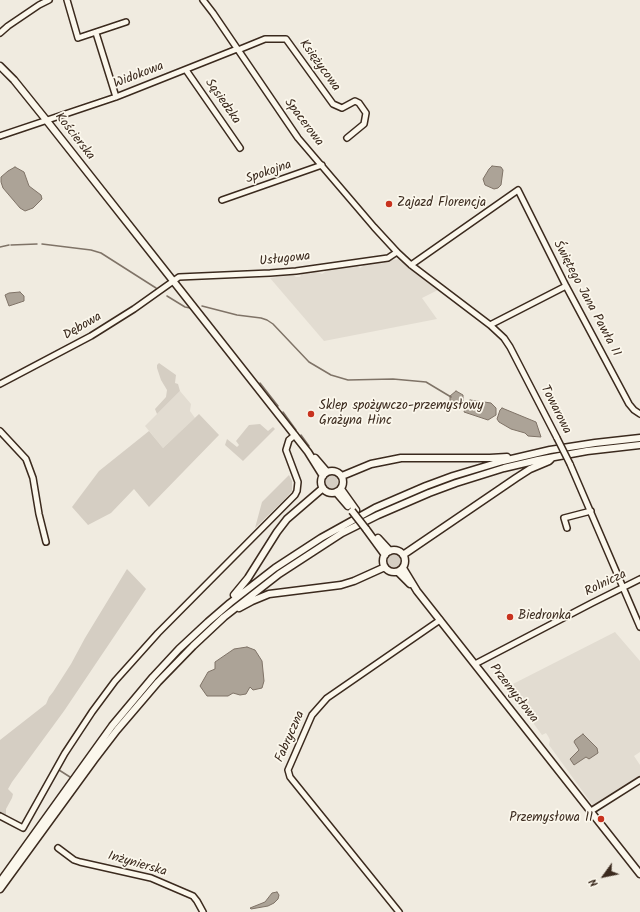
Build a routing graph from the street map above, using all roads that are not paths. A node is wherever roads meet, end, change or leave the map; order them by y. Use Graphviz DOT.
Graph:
graph roads {
  1 [pos="49,0"];
  2 [pos="67,0"];
  3 [pos="202,0"];
  4 [pos="126,22"];
  5 [pos="0,33"];
  6 [pos="96,33"];
  7 [pos="238,49"];
  8 [pos="0,66"];
  9 [pos="186,70"];
  10 [pos="116,97"];
  11 [pos="47,121"];
  12 [pos="0,136"];
  13 [pos="347,138"];
  14 [pos="240,148"];
  15 [pos="322,165"];
  16 [pos="222,200"];
  17 [pos="396,252"];
  18 [pos="411,265"];
  19 [pos="174,282"];
  20 [pos="566,286"];
  21 [pos="490,325"];
  22 [pos="0,384"];
  23 [pos="640,414"];
  24 [pos="0,431"];
  25 [pos="295,435"];
  26 [pos="640,438"];
  27 [pos="640,445"];
  28 [pos="517,458"];
  29 [pos="552,458"];
  30 [pos="325,474"];
  31 [pos="342,476"];
  32 [pos="322,488"];
  33 [pos="338,491"];
  34 [pos="591,511"];
  35 [pos="567,528"];
  36 [pos="46,542"];
  37 [pos="388,553"];
  38 [pos="404,556"];
  39 [pos="385,567"];
  40 [pos="400,570"];
  41 [pos="640,580"];
  42 [pos="623,588"];
  43 [pos="217,613"];
  44 [pos="224,617"];
  45 [pos="440,620"];
  46 [pos="640,627"];
  47 [pos="475,664"];
  48 [pos="640,780"];
  49 [pos="591,811"];
  50 [pos="0,816"];
  51 [pos="58,848"];
  52 [pos="640,874"];
  53 [pos="0,882"];
  54 [pos="0,890"];
  55 [pos="203,912"];
  56 [pos="399,912"];
  1 -- 5 [label="street"];
  2 -- 6 [label="street"];
  3 -- 7 [label="street, Spacerowa"];
  4 -- 6 [label="street"];
  6 -- 10 [label="street"];
  7 -- 9 [label="street, Widokowa"];
  7 -- 13 [label="street, Księżycowa"];
  7 -- 15 [label="street, Spacerowa"];
  8 -- 11 [label="main road, Kościerska"];
  9 -- 10 [label="street, Widokowa"];
  9 -- 14 [label="street, Sąsiedzka"];
  10 -- 11 [label="street, Widokowa"];
  11 -- 12 [label="street, Widokowa"];
  11 -- 19 [label="main road, Kościerska"];
  15 -- 16 [label="street, Spokojna"];
  15 -- 17 [label="street, Spacerowa"];
  17 -- 18 [label="street, Towarowa"];
  17 -- 19 [label="street, Usługowa"];
  18 -- 20 [label="street, Świętego Jana Pawła II"];
  18 -- 21 [label="street, Towarowa"];
  19 -- 22 [label="street, Dębowa"];
  19 -- 25 [label="main road, Kościerska"];
  20 -- 21 [label="street"];
  20 -- 23 [label="street, Świętego Jana Pawła II"];
  21 -- 34 [label="street, Towarowa, bridge"];
  24 -- 36 [label="street"];
  25 -- 30 [label="main road"];
  25 -- 50 [label="street"];
  26 -- 28 [label="main road"];
  27 -- 29 [label="main road"];
  28 -- 31 [label="main road"];
  28 -- 43 [label="main road"];
  29 -- 38 [label="main road"];
  29 -- 44 [label="main road"];
  30 -- 31 [label="main road"];
  30 -- 32 [label="main road"];
  31 -- 33 [label="main road"];
  32 -- 33 [label="main road"];
  32 -- 43 [label="main road"];
  33 -- 37 [label="main road"];
  34 -- 35 [label="street"];
  34 -- 42 [label="street, Towarowa"];
  37 -- 38 [label="main road"];
  37 -- 39 [label="main road"];
  38 -- 40 [label="main road"];
  39 -- 40 [label="main road"];
  39 -- 44 [label="main road"];
  40 -- 45 [label="main road, Przemysłowa"];
  41 -- 42 [label="street, Rolnicza"];
  42 -- 46 [label="street, Towarowa"];
  42 -- 47 [label="street, Rolnicza"];
  43 -- 53 [label="main road"];
  44 -- 54 [label="main road"];
  45 -- 47 [label="main road, Przemysłowa"];
  45 -- 56 [label="street, Fabryczna"];
  47 -- 49 [label="main road, Przemysłowa"];
  48 -- 49 [label="street"];
  49 -- 52 [label="main road, Przemysłowa"];
  51 -- 55 [label="street, Inżynierska"];
}
